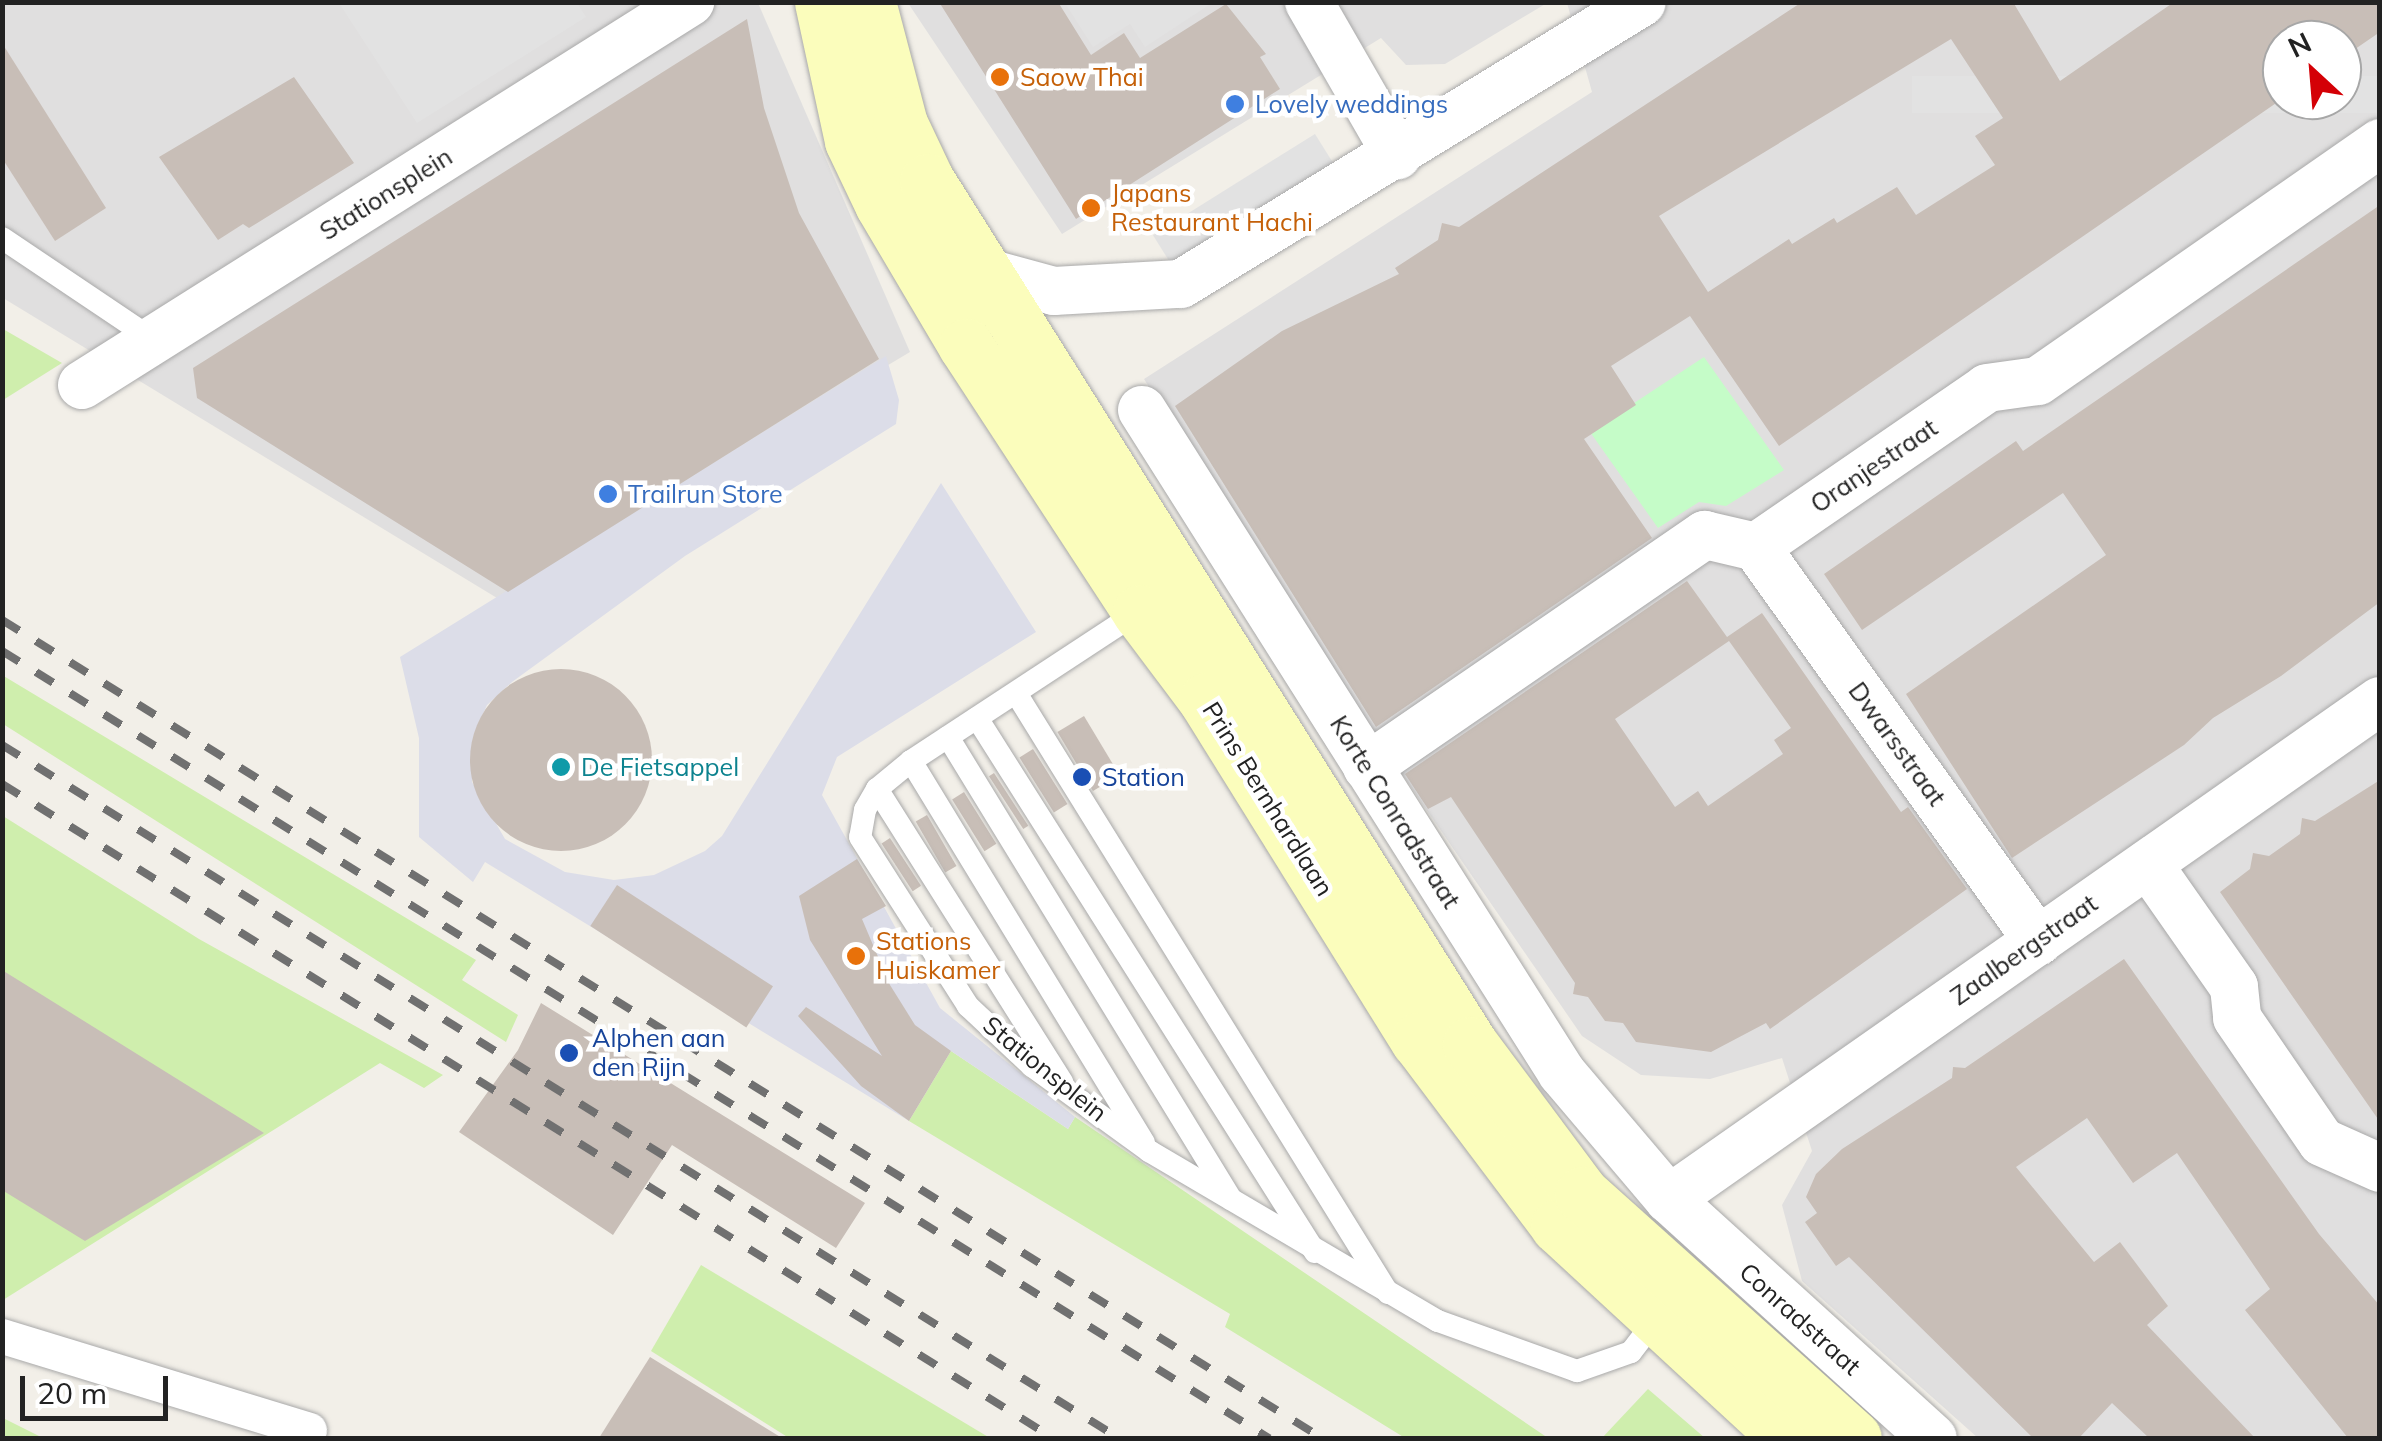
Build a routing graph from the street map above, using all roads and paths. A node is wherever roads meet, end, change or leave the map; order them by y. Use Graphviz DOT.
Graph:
graph roads {
  1 [pos="690,2"];
  2 [pos="822,2"];
  3 [pos="868,2"];
  4 [pos="1309,2"];
  5 [pos="1642,2"];
  6 [pos="2380,143"];
  7 [pos="1397,155"];
  8 [pos="2,238"];
  9 [pos="912,253"];
  10 [pos="980,271"];
  11 [pos="154,340"];
  12 [pos="82,385"];
  13 [pos="1142,410"];
  14 [pos="1756,546"];
  15 [pos="1159,598"];
  16 [pos="1016,693"];
  17 [pos="2380,701"];
  18 [pos="977,718"];
  19 [pos="948,737"];
  20 [pos="911,762"];
  21 [pos="1367,767"];
  22 [pos="878,789"];
  23 [pos="2148,864"];
  24 [pos="2038,941"];
  25 [pos="1070,1093"];
  26 [pos="1150,1151"];
  27 [pos="2380,1168"];
  28 [pos="1669,1199"];
  29 [pos="1234,1205"];
  30 [pos="1318,1256"];
  31 [pos="1389,1294"];
  32 [pos="1670,1302"];
  33 [pos="2,1336"];
  34 [pos="309,1430"];
  35 [pos="1788,1438"];
  36 [pos="1854,1438"];
  37 [pos="1933,1438"];
  1 -- 11 [label="street, Stationsplein"];
  2 -- 9 [label="main road, Prins Bernhardlaan"];
  3 -- 10 [label="main road, Prins Bernhardlaan"];
  4 -- 7 [label="street"];
  5 -- 7 [label="street"];
  6 -- 14 [label="street, Oranjestraat"];
  7 -- 10 [label="street"];
  8 -- 11 [label="lane"];
  9 -- 10 [label="lane"];
  9 -- 15 [label="main road, Prins Bernhardlaan"];
  10 -- 15 [label="main road, Prins Bernhardlaan"];
  11 -- 12 [label="street, Stationsplein"];
  13 -- 21 [label="street, Korte Conradstraat"];
  14 -- 21 [label="street"];
  14 -- 24 [label="street, Dwarsstraat"];
  15 -- 16 [label="lane"];
  15 -- 32 [label="main road, Prins Bernhardlaan"];
  16 -- 18 [label="lane"];
  16 -- 31 [label="lane"];
  17 -- 23 [label="street, Zaalbergstraat"];
  18 -- 19 [label="lane"];
  18 -- 30 [label="lane"];
  19 -- 20 [label="lane"];
  19 -- 29 [label="lane"];
  20 -- 22 [label="lane"];
  20 -- 26 [label="lane"];
  21 -- 28 [label="street, Korte Conradstraat"];
  22 -- 25 [label="lane"];
  22 -- 25 [label="lane, Stationsplein"];
  23 -- 24 [label="street, Zaalbergstraat"];
  23 -- 27 [label="street"];
  24 -- 28 [label="street, Zaalbergstraat"];
  25 -- 26 [label="lane, Stationsplein"];
  26 -- 29 [label="lane, Stationsplein"];
  28 -- 37 [label="street, Conradstraat"];
  29 -- 30 [label="lane, Stationsplein"];
  30 -- 31 [label="lane, Stationsplein"];
  31 -- 32 [label="lane, Stationsplein"];
  32 -- 35 [label="main road, Prins Bernhardlaan"];
  32 -- 36 [label="main road, Prins Bernhardlaan"];
  33 -- 34 [label="street"];
}
